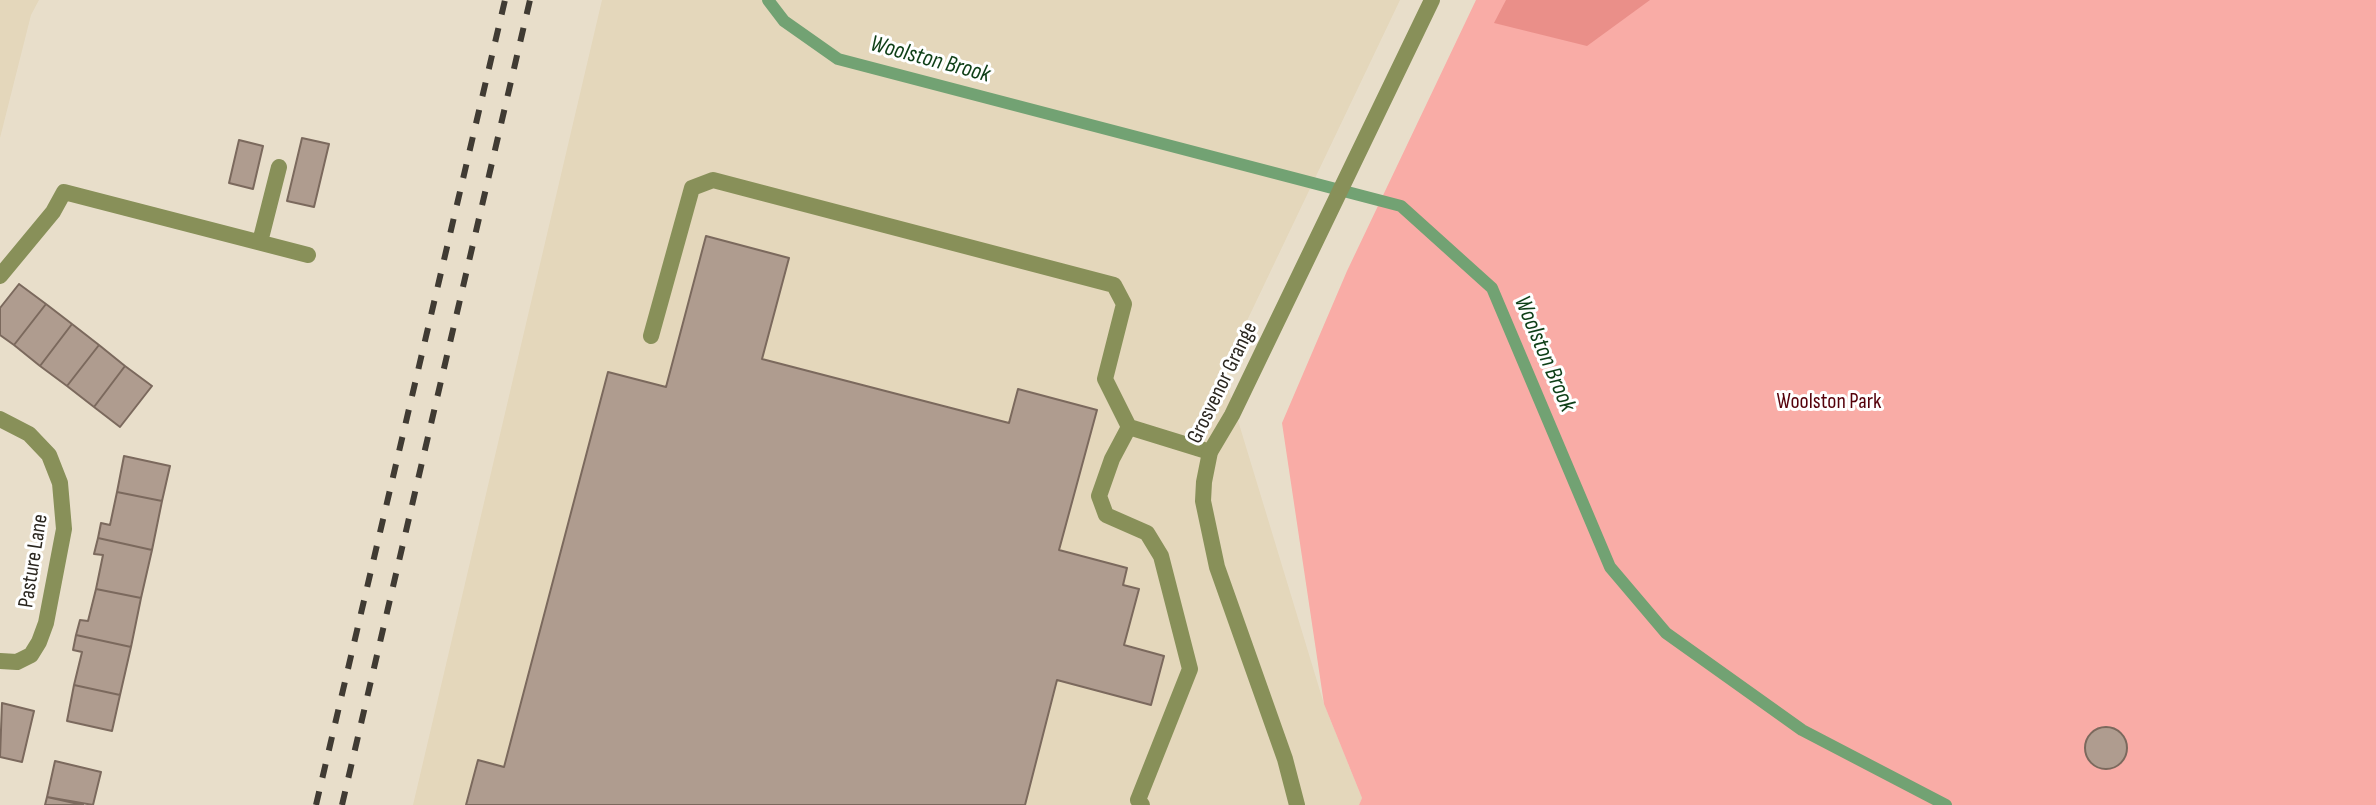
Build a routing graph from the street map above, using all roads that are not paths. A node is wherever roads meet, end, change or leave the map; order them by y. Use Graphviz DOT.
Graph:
graph roads {
  1 [pos="1432,0"];
  2 [pos="279,167"];
  3 [pos="260,242"];
  4 [pos="308,255"];
  5 [pos="0,276"];
  6 [pos="651,336"];
  7 [pos="0,419"];
  8 [pos="1129,427"];
  9 [pos="1210,452"];
  10 [pos="0,661"];
  11 [pos="1142,805"];
  12 [pos="1297,805"];
  1 -- 9 [label="street, Grosvenor Grange"];
  2 -- 3 [label="street"];
  3 -- 4 [label="street"];
  3 -- 5 [label="street"];
  6 -- 8 [label="street"];
  7 -- 10 [label="street, Pasture Lane"];
  8 -- 9 [label="street"];
  8 -- 11 [label="street"];
  9 -- 12 [label="street, Grosvenor Grange"];
}
